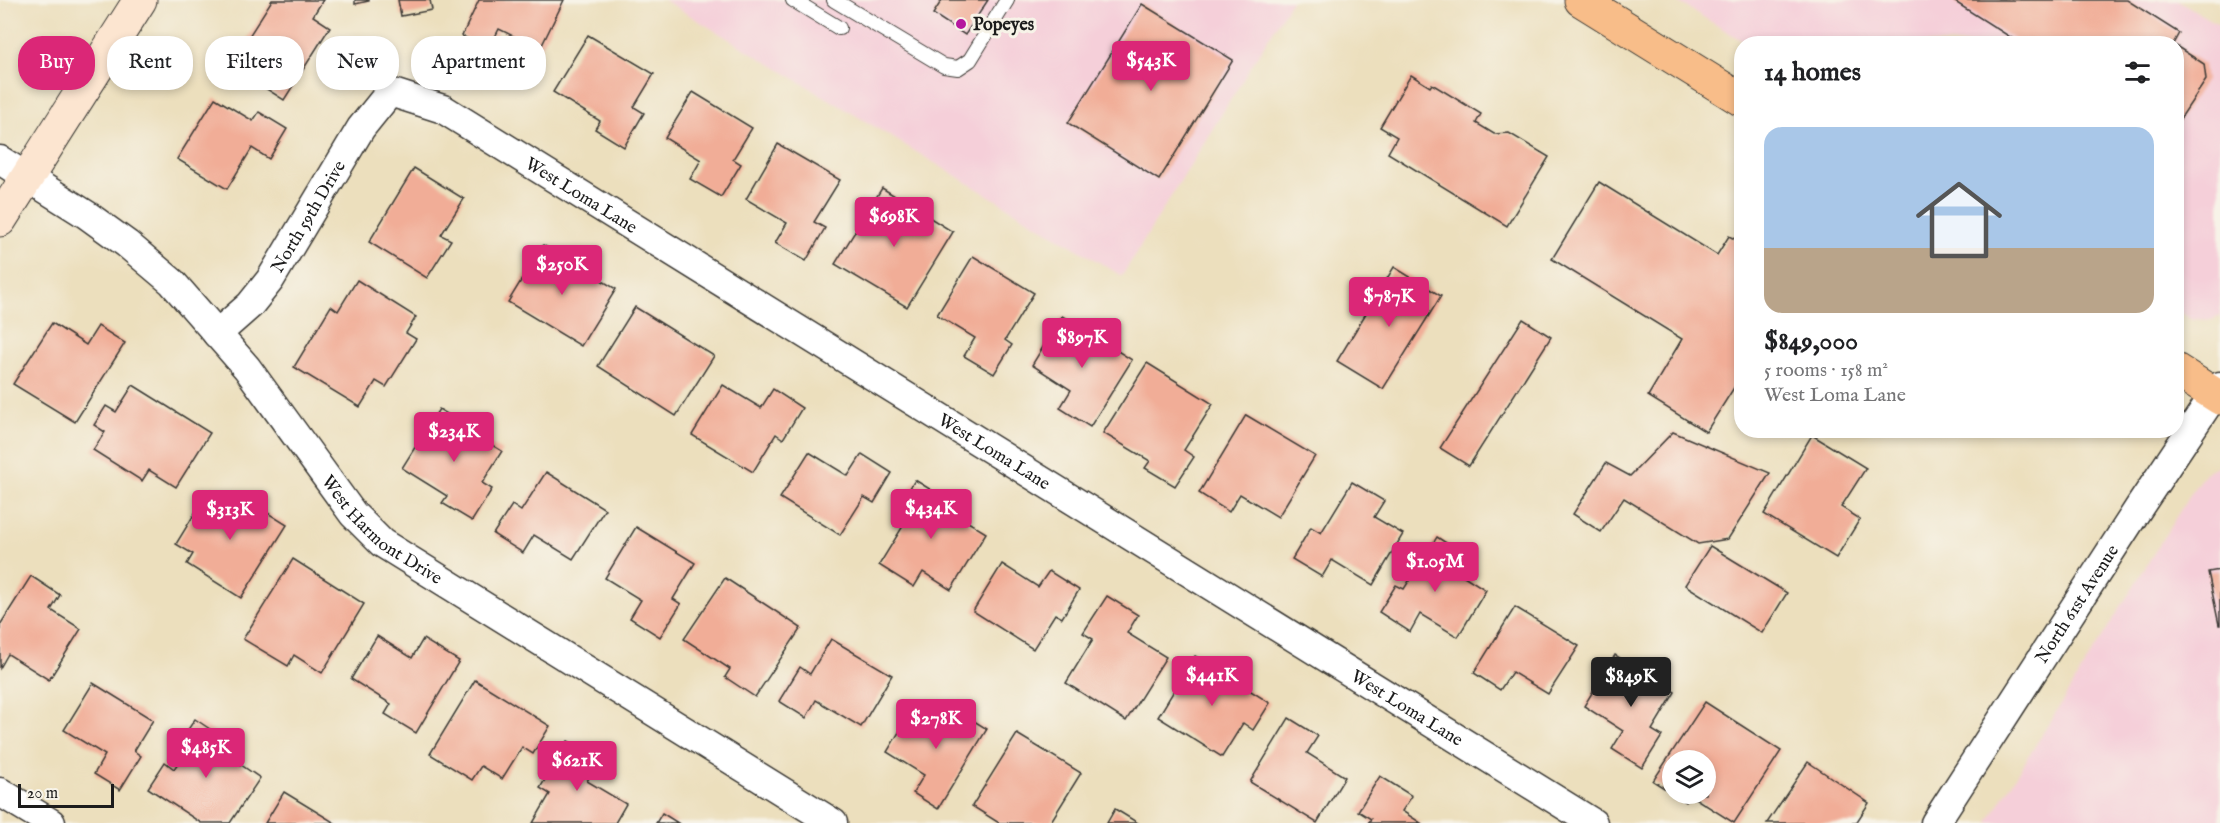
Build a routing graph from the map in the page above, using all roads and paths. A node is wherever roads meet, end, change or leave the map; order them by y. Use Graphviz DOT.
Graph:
graph roads {
  1 [pos="140,0"];
  2 [pos="793,0"];
  3 [pos="834,0"];
  4 [pos="1007,0"];
  5 [pos="1581,0"];
  6 [pos="839,28"];
  7 [pos="390,92"];
  8 [pos="1734,95"];
  9 [pos="0,159"];
  10 [pos="28,177"];
  11 [pos="0,220"];
  12 [pos="217,334"];
  13 [pos="2184,374"];
  14 [pos="2218,393"];
  15 [pos="0,792"];
  16 [pos="51,823"];
  17 [pos="833,823"];
  18 [pos="1593,823"];
  19 [pos="1935,823"];
  1 -- 10 [label="main road"];
  2 -- 6 [label="lane"];
  3 -- 4 [label="lane"];
  5 -- 8 [label="main road"];
  7 -- 12 [label="street, North 59th Drive"];
  7 -- 18 [label="street, West Loma Lane"];
  9 -- 10 [label="street, West Harmont Drive"];
  10 -- 11 [label="main road"];
  10 -- 12 [label="street, West Harmont Drive"];
  12 -- 17 [label="street, West Harmont Drive"];
  13 -- 14 [label="main road"];
  14 -- 19 [label="street, North 61st Avenue"];
  15 -- 16 [label="street"];
}
